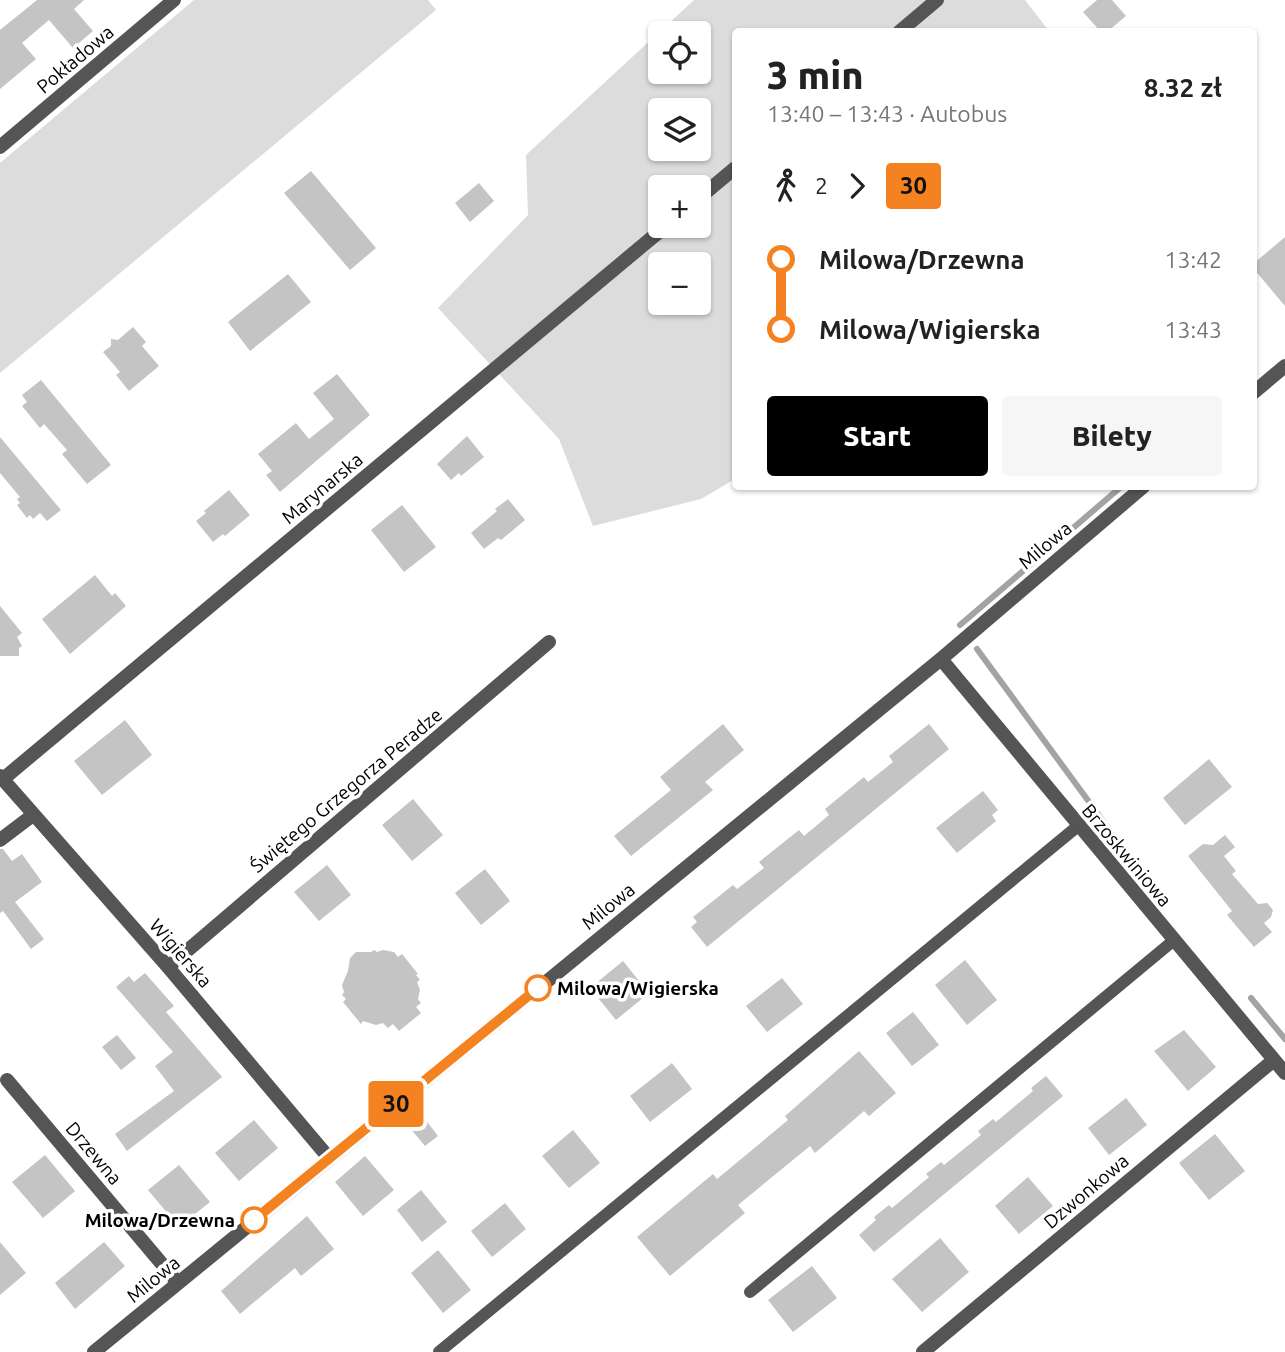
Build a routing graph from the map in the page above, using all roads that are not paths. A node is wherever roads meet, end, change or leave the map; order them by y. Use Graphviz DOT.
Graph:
graph roads {
  1 [pos="174,0"];
  2 [pos="937,0"];
  3 [pos="904,28"];
  4 [pos="0,147"];
  5 [pos="732,171"];
  6 [pos="711,188"];
  7 [pos="652,238"];
  8 [pos="1285,366"];
  9 [pos="1257,390"];
  10 [pos="1139,490"];
  11 [pos="550,642"];
  12 [pos="941,659"];
  13 [pos="1,778"];
  14 [pos="33,815"];
  15 [pos="1078,826"];
  16 [pos="0,840"];
  17 [pos="1173,941"];
  18 [pos="168,967"];
  19 [pos="1274,1060"];
  20 [pos="1285,1073"];
  21 [pos="7,1080"];
  22 [pos="329,1158"];
  23 [pos="178,1283"];
  24 [pos="750,1292"];
  25 [pos="94,1352"];
  26 [pos="439,1352"];
  27 [pos="923,1352"];
  1 -- 4 [label="street, Pokładowa"];
  2 -- 3 [label="street"];
  5 -- 6 [label="street"];
  7 -- 13 [label="street, Marynarska"];
  8 -- 9 [label="street"];
  10 -- 12 [label="street, Milowa"];
  11 -- 18 [label="street, Świętego Grzegorza Peradze"];
  12 -- 15 [label="street, Brzoskwiniowa"];
  12 -- 22 [label="street, Milowa"];
  13 -- 14 [label="street, Wigierska"];
  14 -- 16 [label="street"];
  14 -- 18 [label="street, Wigierska"];
  15 -- 17 [label="street, Brzoskwiniowa"];
  15 -- 26 [label="lane"];
  17 -- 19 [label="street, Brzoskwiniowa"];
  17 -- 24 [label="lane"];
  18 -- 22 [label="street, Wigierska"];
  19 -- 20 [label="street, Brzoskwiniowa"];
  19 -- 27 [label="street, Dzwonkowa"];
  21 -- 23 [label="street, Drzewna"];
  22 -- 23 [label="street, Milowa"];
  23 -- 25 [label="street, Milowa"];
}
